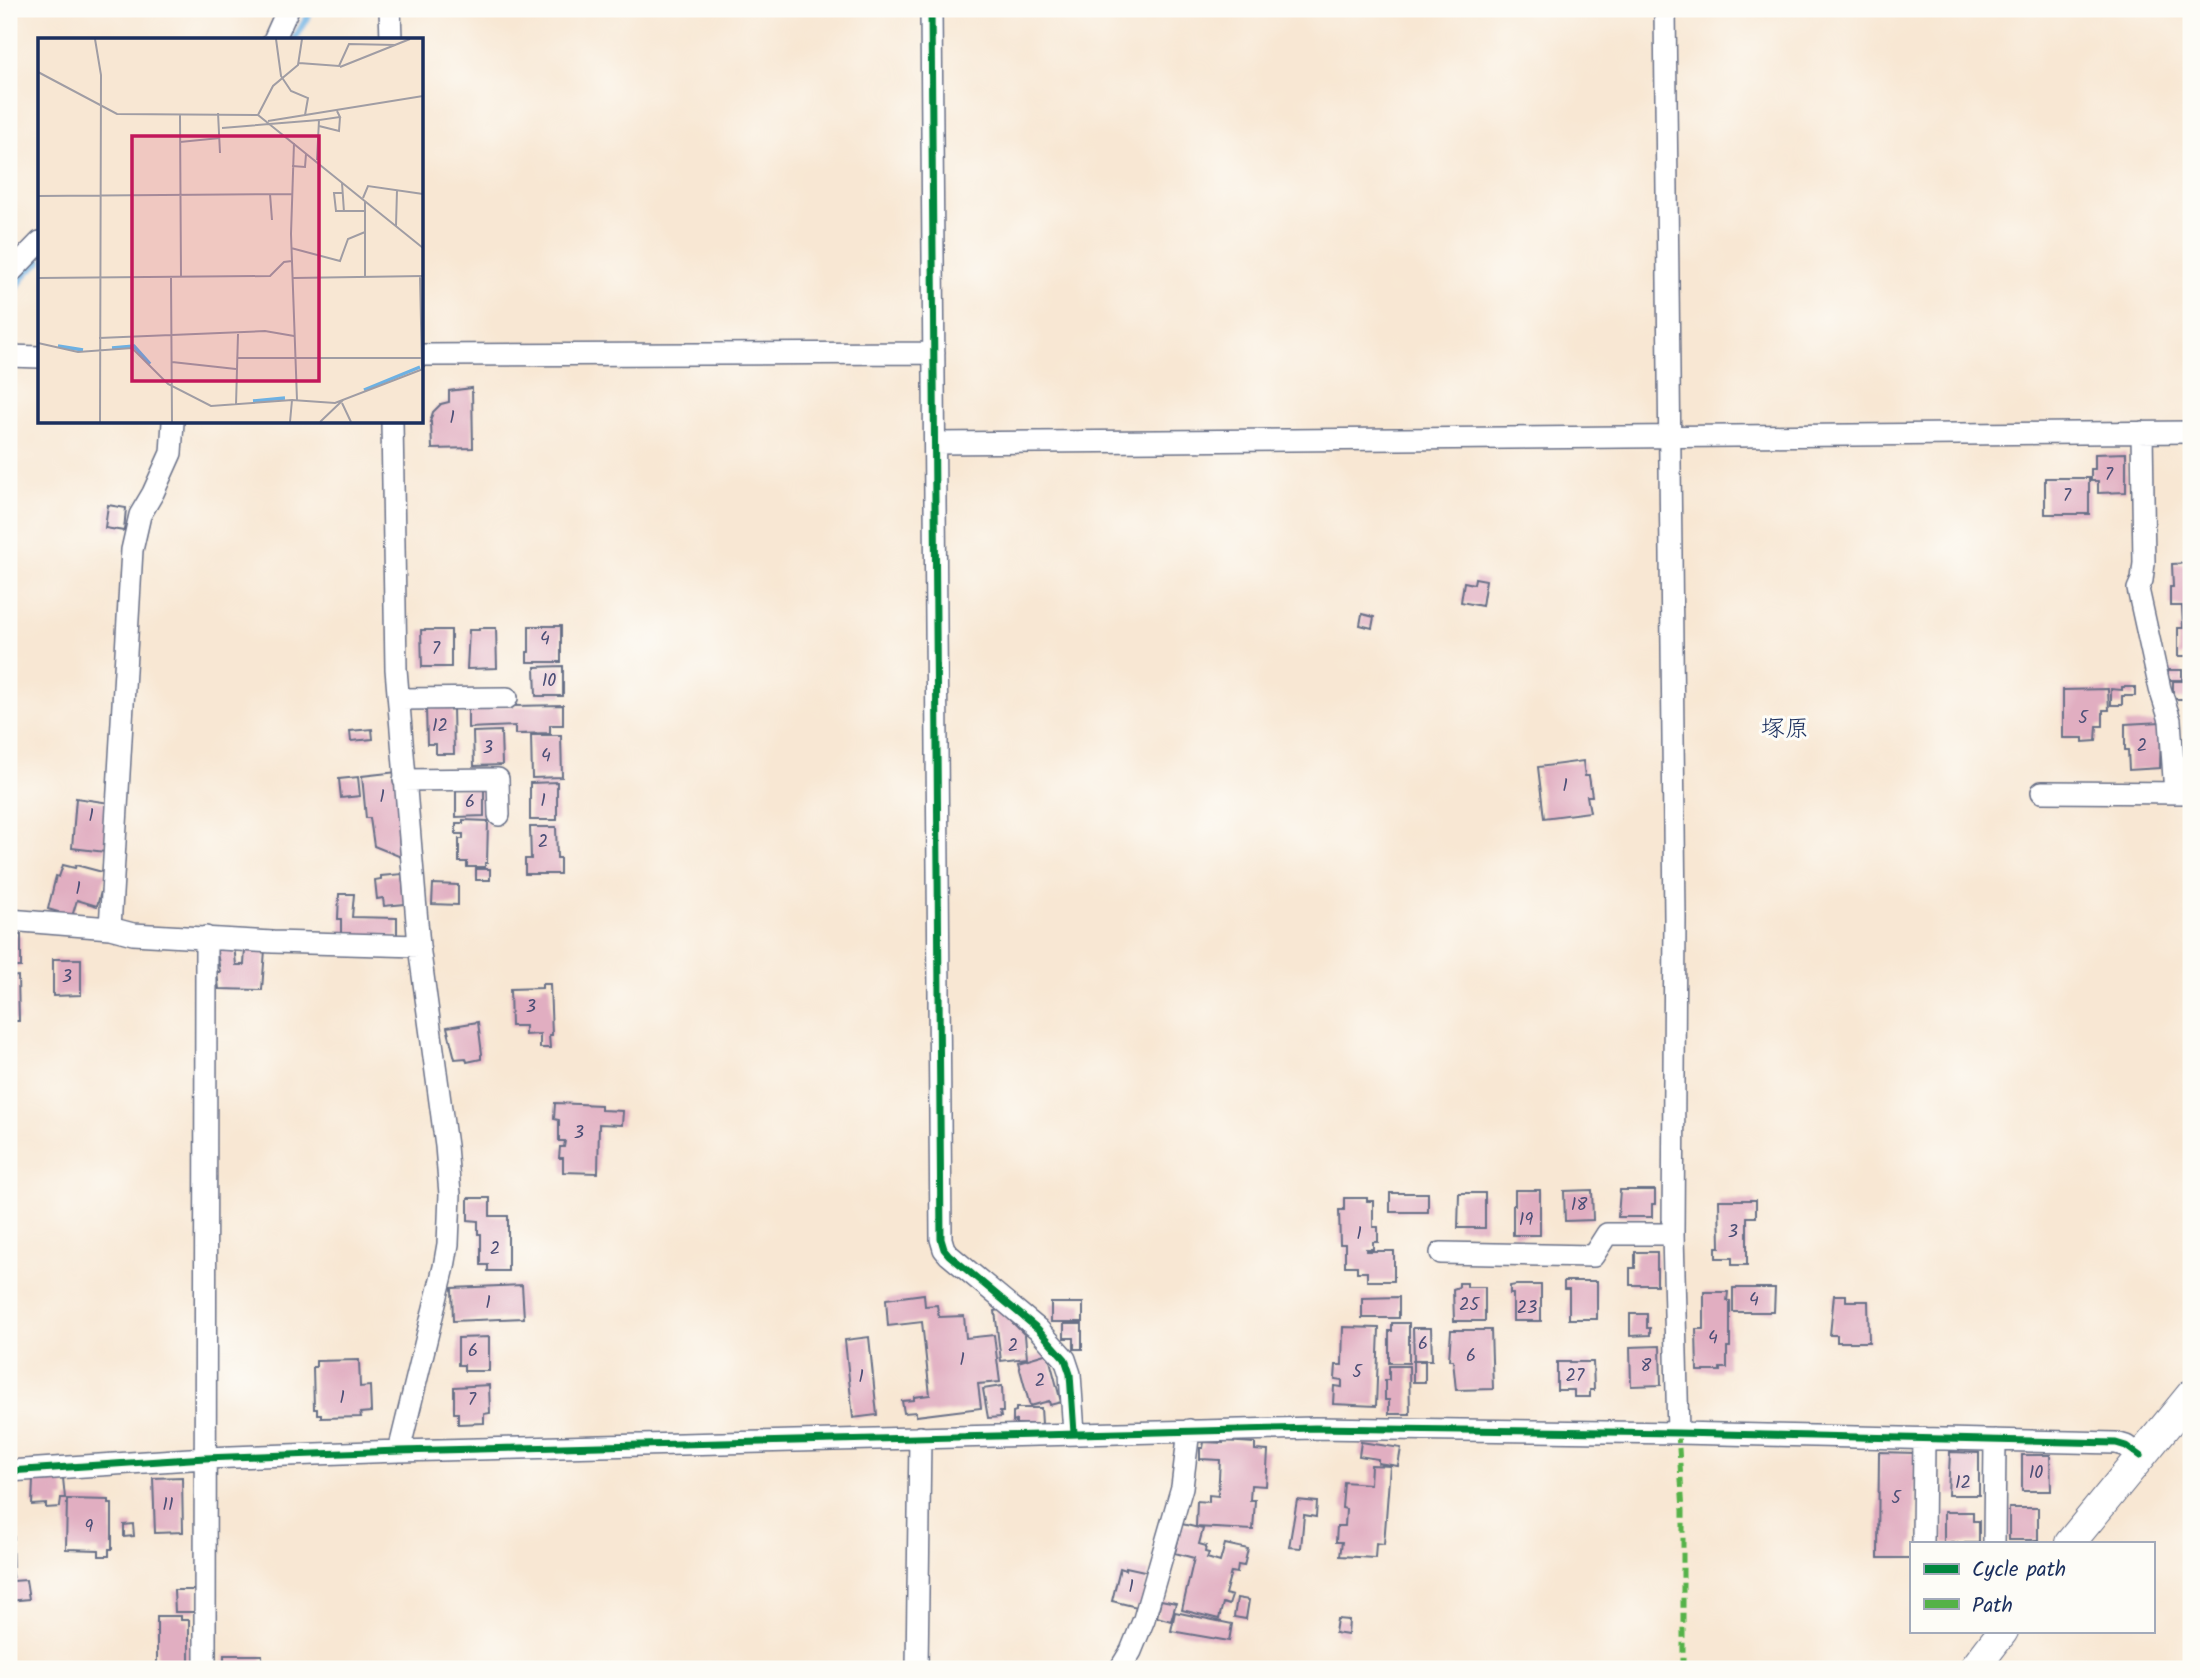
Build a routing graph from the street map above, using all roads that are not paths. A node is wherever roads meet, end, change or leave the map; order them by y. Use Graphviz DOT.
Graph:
graph roads {
  1 [pos="288,9"];
  2 [pos="390,9"];
  3 [pos="931,9"];
  4 [pos="1665,9"];
  5 [pos="275,38"];
  6 [pos="391,38"];
  7 [pos="38,244"];
  8 [pos="9,274"];
  9 [pos="934,352"];
  10 [pos="424,355"];
  11 [pos="9,356"];
  12 [pos="38,357"];
  13 [pos="173,424"];
  14 [pos="392,424"];
  15 [pos="2142,432"];
  16 [pos="2191,432"];
  17 [pos="1669,437"];
  18 [pos="935,443"];
  19 [pos="508,698"];
  20 [pos="400,699"];
  21 [pos="404,780"];
  22 [pos="2042,792"];
  23 [pos="2183,793"];
  24 [pos="499,815"];
  25 [pos="9,920"];
  26 [pos="110,928"];
  27 [pos="206,937"];
  28 [pos="419,946"];
  29 [pos="1673,1234"];
  30 [pos="1441,1254"];
  31 [pos="2191,1395"];
  32 [pos="1189,1430"];
  33 [pos="1074,1433"];
  34 [pos="1678,1433"];
  35 [pos="920,1437"];
  36 [pos="1924,1438"];
  37 [pos="1995,1440"];
  38 [pos="399,1451"];
  39 [pos="2140,1456"];
  40 [pos="205,1458"];
  41 [pos="9,1471"];
  42 [pos="1923,1542"];
  43 [pos="1994,1542"];
  44 [pos="2071,1542"];
  45 [pos="2002,1632"];
  46 [pos="1982,1666"];
  47 [pos="205,1669"];
  48 [pos="917,1669"];
  49 [pos="1120,1669"];
  1 -- 5 [label="street"];
  2 -- 6 [label="street"];
  3 -- 9 [label="street"];
  4 -- 17 [label="street"];
  7 -- 8 [label="street"];
  9 -- 10 [label="street"];
  9 -- 18 [label="street"];
  11 -- 12 [label="street"];
  13 -- 26 [label="street"];
  14 -- 20 [label="street"];
  15 -- 16 [label="street"];
  15 -- 17 [label="street"];
  15 -- 23 [label="street"];
  17 -- 18 [label="street"];
  17 -- 29 [label="street"];
  18 -- 33 [label="street"];
  19 -- 20 [label="street"];
  20 -- 21 [label="street"];
  21 -- 24 [label="street"];
  21 -- 28 [label="street"];
  22 -- 23 [label="street"];
  25 -- 26 [label="street"];
  26 -- 27 [label="street"];
  27 -- 28 [label="street"];
  27 -- 40 [label="street"];
  28 -- 38 [label="street"];
  29 -- 30 [label="street"];
  29 -- 34 [label="street"];
  31 -- 39 [label="main road"];
  32 -- 33 [label="street"];
  32 -- 34 [label="street"];
  32 -- 49 [label="street"];
  33 -- 35 [label="street"];
  34 -- 36 [label="street"];
  35 -- 38 [label="street"];
  35 -- 48 [label="street"];
  36 -- 37 [label="street"];
  36 -- 42 [label="street"];
  37 -- 39 [label="street"];
  37 -- 43 [label="street"];
  38 -- 40 [label="street"];
  39 -- 44 [label="main road"];
  40 -- 41 [label="street"];
  40 -- 47 [label="street"];
  45 -- 46 [label="main road"];
}
